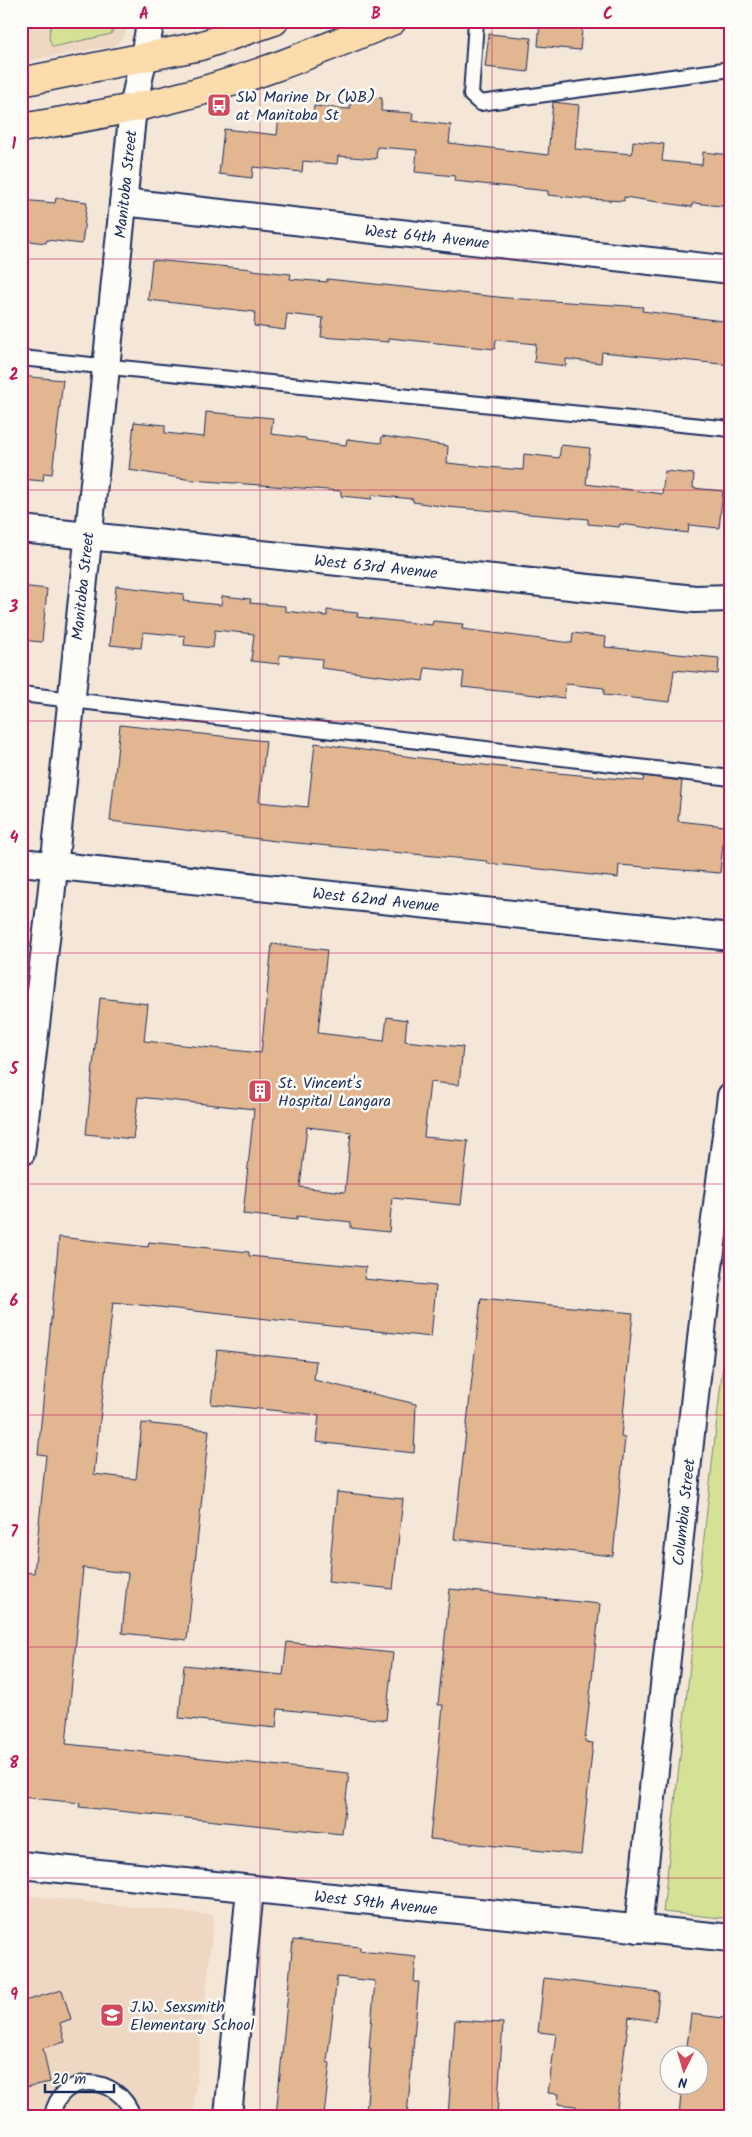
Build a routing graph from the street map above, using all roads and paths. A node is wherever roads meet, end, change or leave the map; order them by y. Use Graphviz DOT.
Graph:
graph roads {
  1 [pos="150,21"];
  2 [pos="274,21"];
  3 [pos="392,21"];
  4 [pos="476,21"];
  5 [pos="143,59"];
  6 [pos="731,69"];
  7 [pos="21,82"];
  8 [pos="133,108"];
  9 [pos="21,128"];
  10 [pos="123,202"];
  11 [pos="731,270"];
  12 [pos="21,358"];
  13 [pos="106,365"];
  14 [pos="731,429"];
  15 [pos="21,529"];
  16 [pos="88,536"];
  17 [pos="731,598"];
  18 [pos="21,694"];
  19 [pos="70,699"];
  20 [pos="731,778"];
  21 [pos="21,862"];
  22 [pos="54,865"];
  23 [pos="731,937"];
  24 [pos="28,1029"];
  25 [pos="731,1096"];
  26 [pos="21,1153"];
  27 [pos="21,1865"];
  28 [pos="250,1889"];
  29 [pos="638,1929"];
  30 [pos="731,1938"];
  31 [pos="52,2116"];
  32 [pos="132,2116"];
  33 [pos="228,2116"];
  1 -- 5 [label="street, Manitoba Street"];
  2 -- 5 [label="main road"];
  3 -- 8 [label="main road"];
  4 -- 6 [label="lane"];
  5 -- 7 [label="main road"];
  5 -- 8 [label="street, Manitoba Street"];
  8 -- 9 [label="main road"];
  8 -- 10 [label="street, Manitoba Street"];
  10 -- 11 [label="street, West 64th Avenue"];
  10 -- 13 [label="street, Manitoba Street"];
  12 -- 13 [label="lane"];
  13 -- 14 [label="lane"];
  13 -- 16 [label="street, Manitoba Street"];
  15 -- 16 [label="street, West 63rd Avenue"];
  16 -- 17 [label="street, West 63rd Avenue"];
  16 -- 19 [label="street, Manitoba Street"];
  18 -- 19 [label="lane"];
  19 -- 20 [label="lane"];
  19 -- 22 [label="street, Manitoba Street"];
  21 -- 22 [label="street, West 62nd Avenue"];
  22 -- 23 [label="street, West 62nd Avenue"];
  22 -- 24 [label="street, Manitoba Street"];
  24 -- 26 [label="street, Manitoba Street"];
  25 -- 29 [label="street, Columbia Street"];
  27 -- 28 [label="street, West 59th Avenue"];
  28 -- 29 [label="street, West 59th Avenue"];
  28 -- 33 [label="street"];
  29 -- 30 [label="street, West 59th Avenue"];
  31 -- 32 [label="lane"];
}
